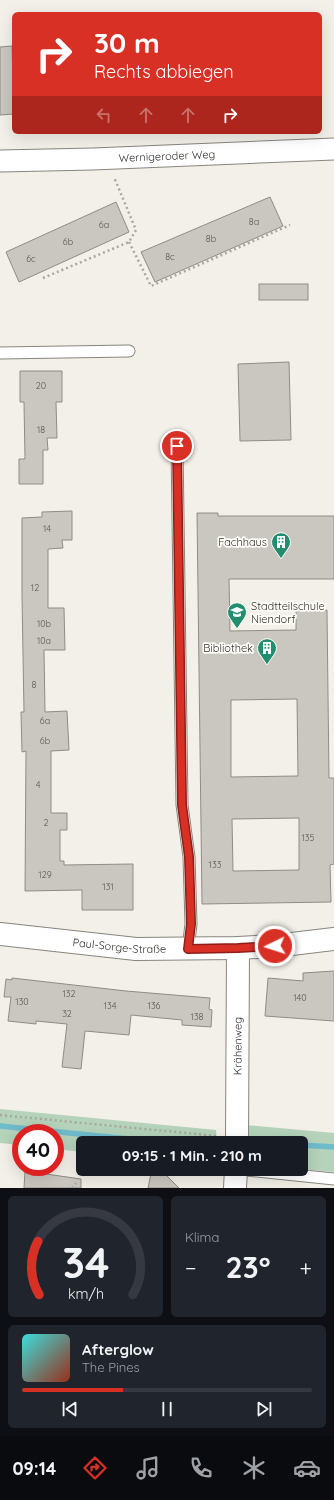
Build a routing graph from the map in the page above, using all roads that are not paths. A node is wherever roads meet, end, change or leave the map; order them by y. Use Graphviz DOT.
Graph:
graph roads {
  1 [pos="334,149"];
  2 [pos="0,161"];
  3 [pos="129,351"];
  4 [pos="0,353"];
  5 [pos="177,446"];
  6 [pos="0,934"];
  7 [pos="334,939"];
  8 [pos="238,948"];
  9 [pos="188,949"];
  10 [pos="237,1136"];
  11 [pos="236,1176"];
  12 [pos="305,1176"];
  13 [pos="334,1179"];
  14 [pos="235,1188"];
  1 -- 2 [label="street, Wernigeroder Weg"];
  3 -- 4 [label="lane"];
  5 -- 9 [label="lane"];
  6 -- 9 [label="street, Paul-Sorge-Straße"];
  7 -- 8 [label="street, Paul-Sorge-Straße"];
  8 -- 9 [label="street, Paul-Sorge-Straße"];
  8 -- 10 [label="street, Krähenweg"];
  11 -- 14 [label="street"];
  12 -- 13 [label="lane"];
}
